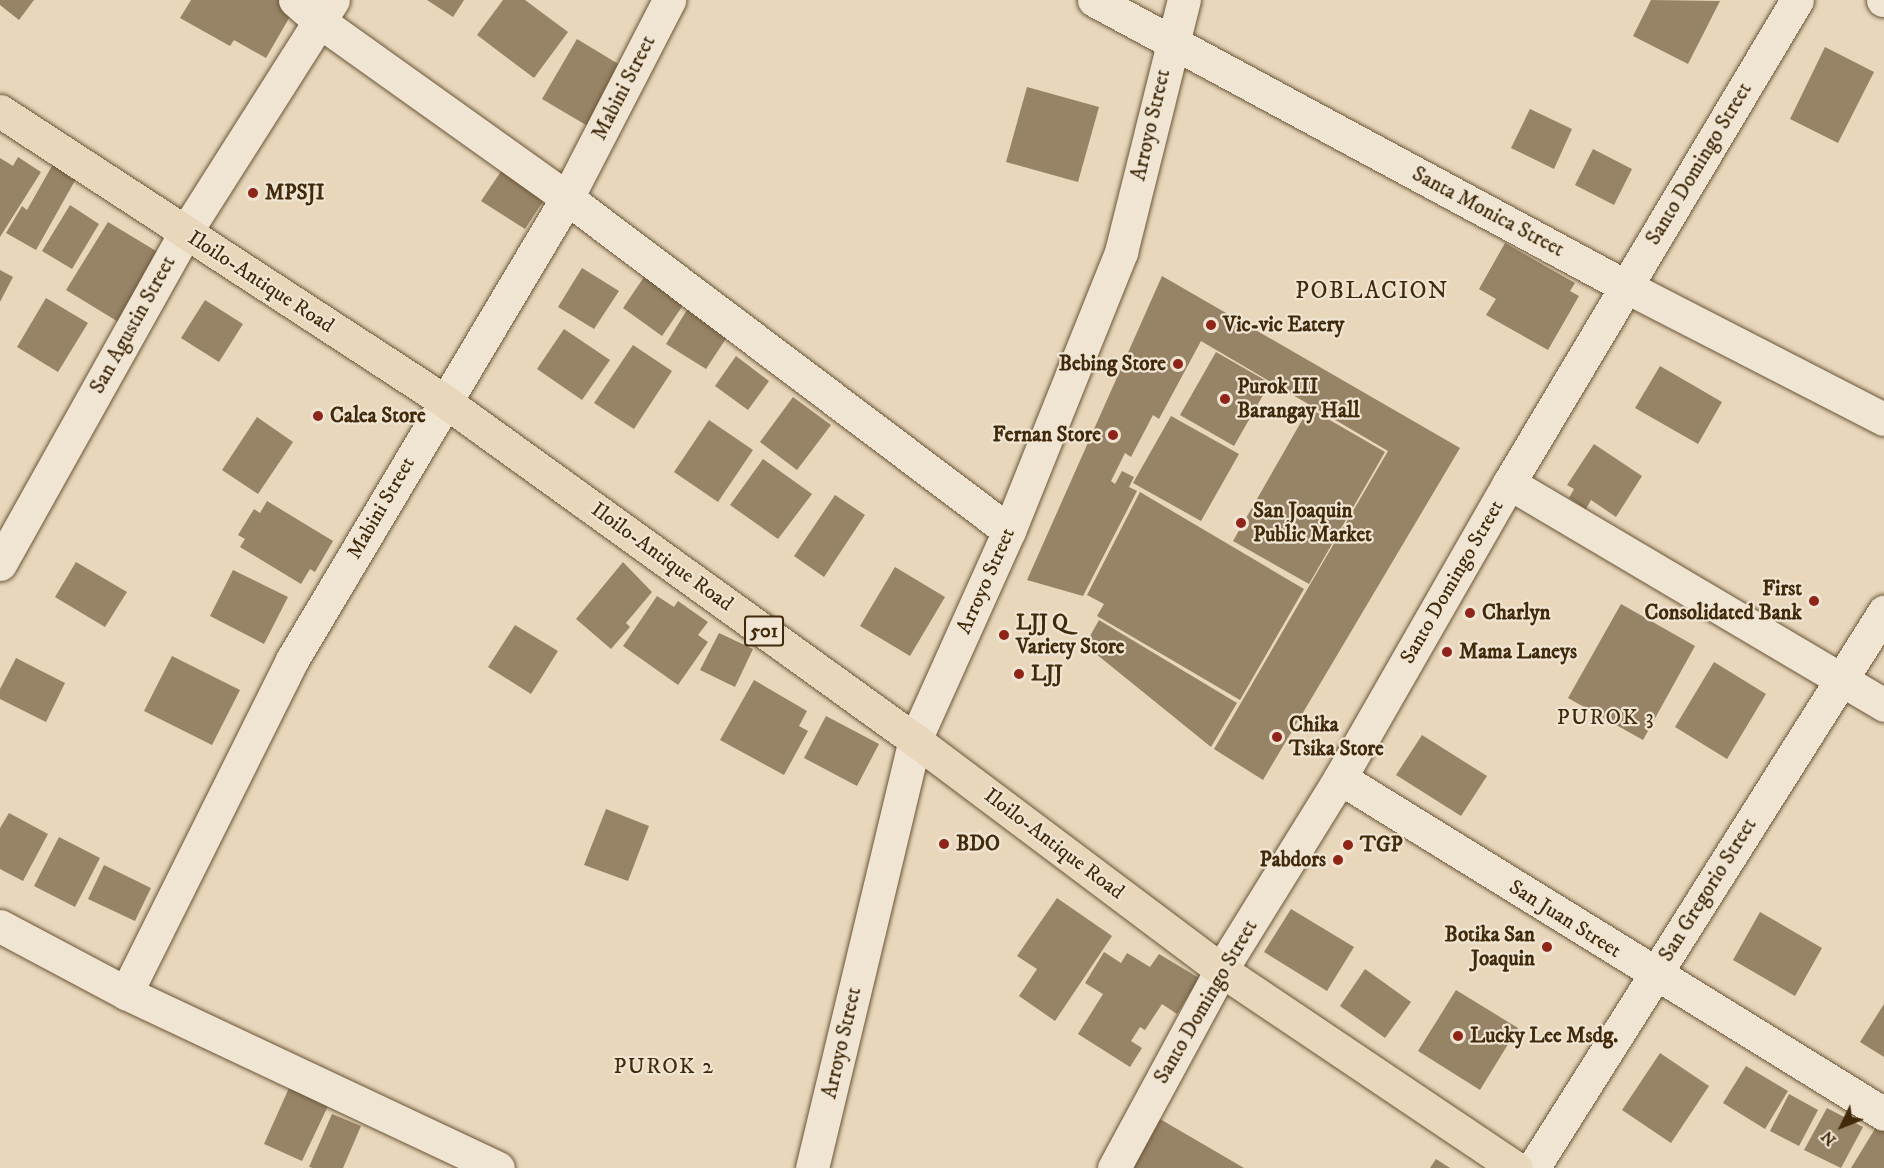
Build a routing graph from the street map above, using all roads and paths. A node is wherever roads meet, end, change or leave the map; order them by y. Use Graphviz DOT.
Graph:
graph roads {
  1 [pos="669,0"];
  2 [pos="1094,0"];
  3 [pos="1184,0"];
  4 [pos="1797,0"];
  5 [pos="316,7"];
  6 [pos="1171,43"];
  7 [pos="0,111"];
  8 [pos="567,198"];
  9 [pos="185,232"];
  10 [pos="1625,286"];
  11 [pos="443,400"];
  12 [pos="1884,419"];
  13 [pos="1509,483"];
  14 [pos="1009,531"];
  15 [pos="0,564"];
  16 [pos="1884,612"];
  17 [pos="1841,680"];
  18 [pos="1884,705"];
  19 [pos="915,740"];
  20 [pos="1340,778"];
  21 [pos="0,926"];
  22 [pos="1221,970"];
  23 [pos="1654,975"];
  24 [pos="126,993"];
  25 [pos="1884,1114"];
  26 [pos="498,1168"];
  27 [pos="812,1168"];
  28 [pos="1114,1168"];
  29 [pos="1516,1168"];
  30 [pos="1533,1168"];
  1 -- 8 [label="street, Mabini Street"];
  2 -- 6 [label="street, Santa Monica Street"];
  3 -- 6 [label="street, Arroyo Street"];
  4 -- 10 [label="street, Santo Domingo Street"];
  5 -- 8 [label="street"];
  5 -- 9 [label="street, San Agustin Street"];
  6 -- 10 [label="street, Santa Monica Street"];
  6 -- 14 [label="street, Arroyo Street"];
  7 -- 9 [label="main road, Iloilo-Antique Road / 501"];
  8 -- 11 [label="street, Mabini Street"];
  8 -- 14 [label="street"];
  9 -- 11 [label="main road, Iloilo-Antique Road / 501"];
  9 -- 15 [label="street, San Agustin Street"];
  10 -- 12 [label="street, Santa Monica Street"];
  10 -- 13 [label="street, Santo Domingo Street"];
  11 -- 19 [label="main road, Iloilo-Antique Road / 501"];
  11 -- 24 [label="street, Mabini Street"];
  13 -- 17 [label="street"];
  13 -- 20 [label="street, Santo Domingo Street"];
  14 -- 19 [label="street, Arroyo Street"];
  16 -- 17 [label="street, San Gregorio Street"];
  17 -- 18 [label="street"];
  17 -- 23 [label="street, San Gregorio Street"];
  19 -- 22 [label="main road, Iloilo-Antique Road / 501"];
  19 -- 27 [label="street, Arroyo Street"];
  20 -- 22 [label="street, Santo Domingo Street"];
  20 -- 23 [label="street, San Juan Street"];
  21 -- 24 [label="street"];
  22 -- 28 [label="street, Santo Domingo Street"];
  22 -- 29 [label="main road, Iloilo-Antique Road / 501"];
  23 -- 25 [label="street, San Juan Street"];
  23 -- 30 [label="street, San Gregorio Street"];
  24 -- 26 [label="street"];
}
